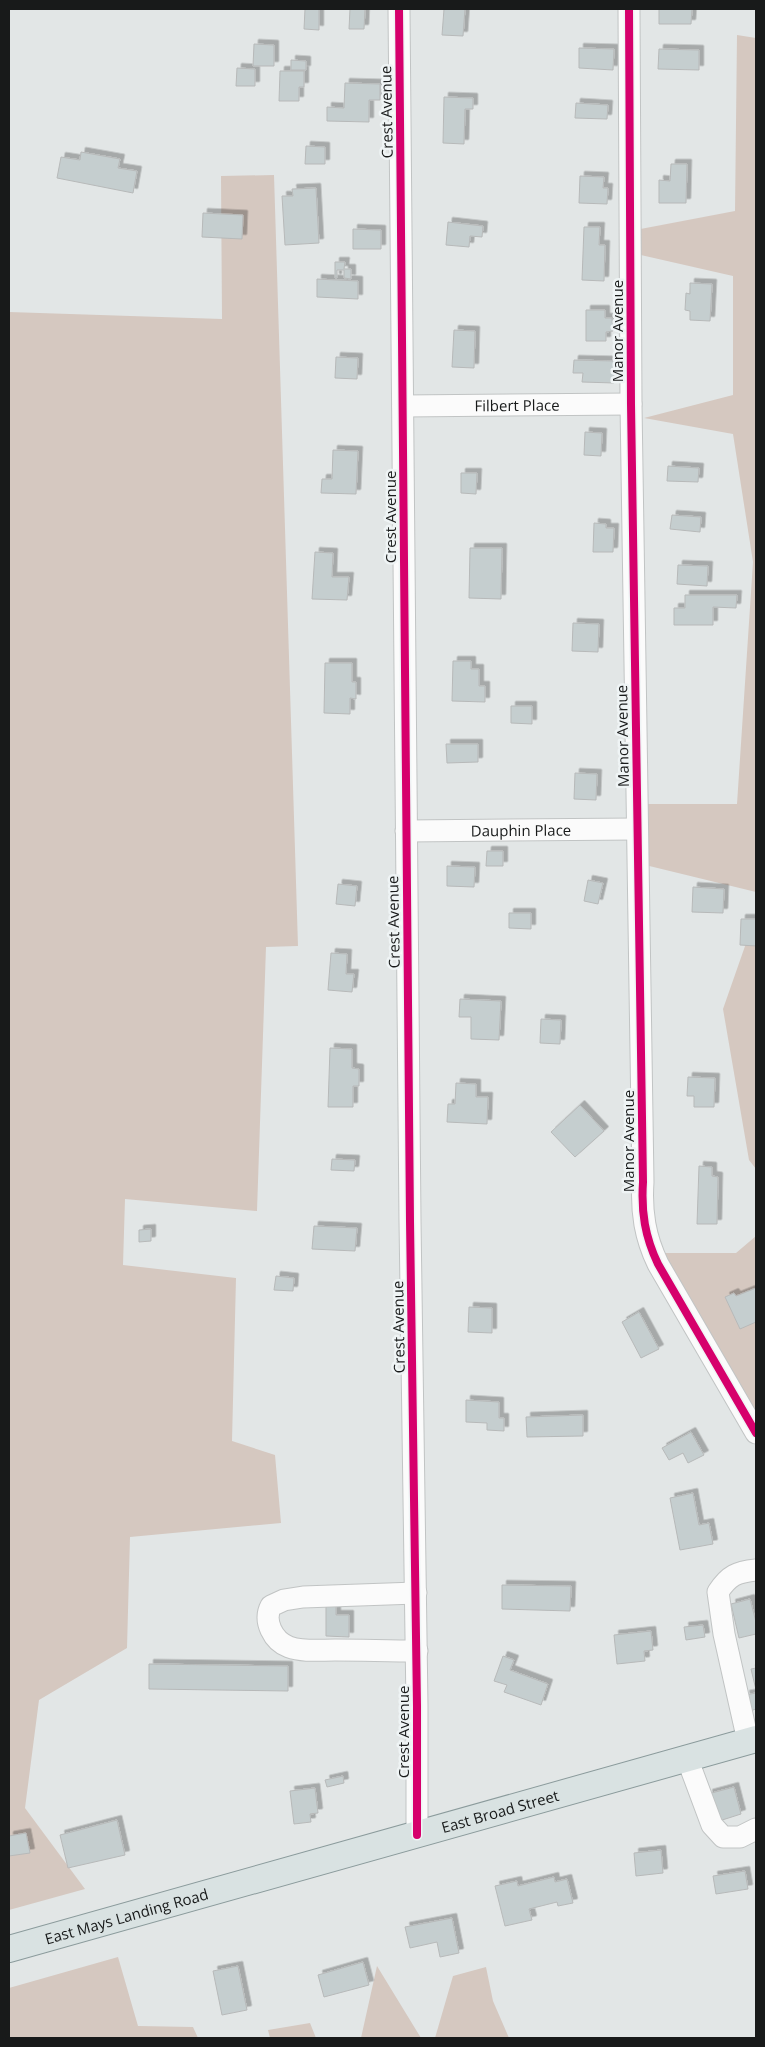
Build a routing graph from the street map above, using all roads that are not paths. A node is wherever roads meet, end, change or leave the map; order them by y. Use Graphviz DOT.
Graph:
graph roads {
  1 [pos="399,9"];
  2 [pos="629,9"];
  3 [pos="631,404"];
  4 [pos="403,406"];
  5 [pos="637,829"];
  6 [pos="406,831"];
  7 [pos="756,1433"];
  8 [pos="756,1570"];
  9 [pos="416,1593"];
  10 [pos="416,1651"];
  11 [pos="752,1740"];
  12 [pos="687,1758"];
  13 [pos="756,1829"];
  14 [pos="417,1835"];
  15 [pos="245,1883"];
  16 [pos="9,1949"];
  1 -- 4 [label="street, Crest Avenue"];
  2 -- 3 [label="street, Manor Avenue"];
  3 -- 4 [label="street, Filbert Place"];
  3 -- 5 [label="street, Manor Avenue"];
  4 -- 6 [label="street, Crest Avenue"];
  5 -- 6 [label="street, Dauphin Place"];
  5 -- 7 [label="street, Manor Avenue"];
  6 -- 9 [label="street, Crest Avenue"];
  8 -- 11 [label="street"];
  9 -- 10 [label="street, Crest Avenue"];
  9 -- 10 [label="street"];
  10 -- 14 [label="street, Crest Avenue"];
  11 -- 12 [label="main road, East Broad Street"];
  12 -- 13 [label="street"];
  12 -- 14 [label="main road, East Broad Street"];
  14 -- 15 [label="main road, East Broad Street"];
  15 -- 16 [label="main road, East Mays Landing Road"];
}
